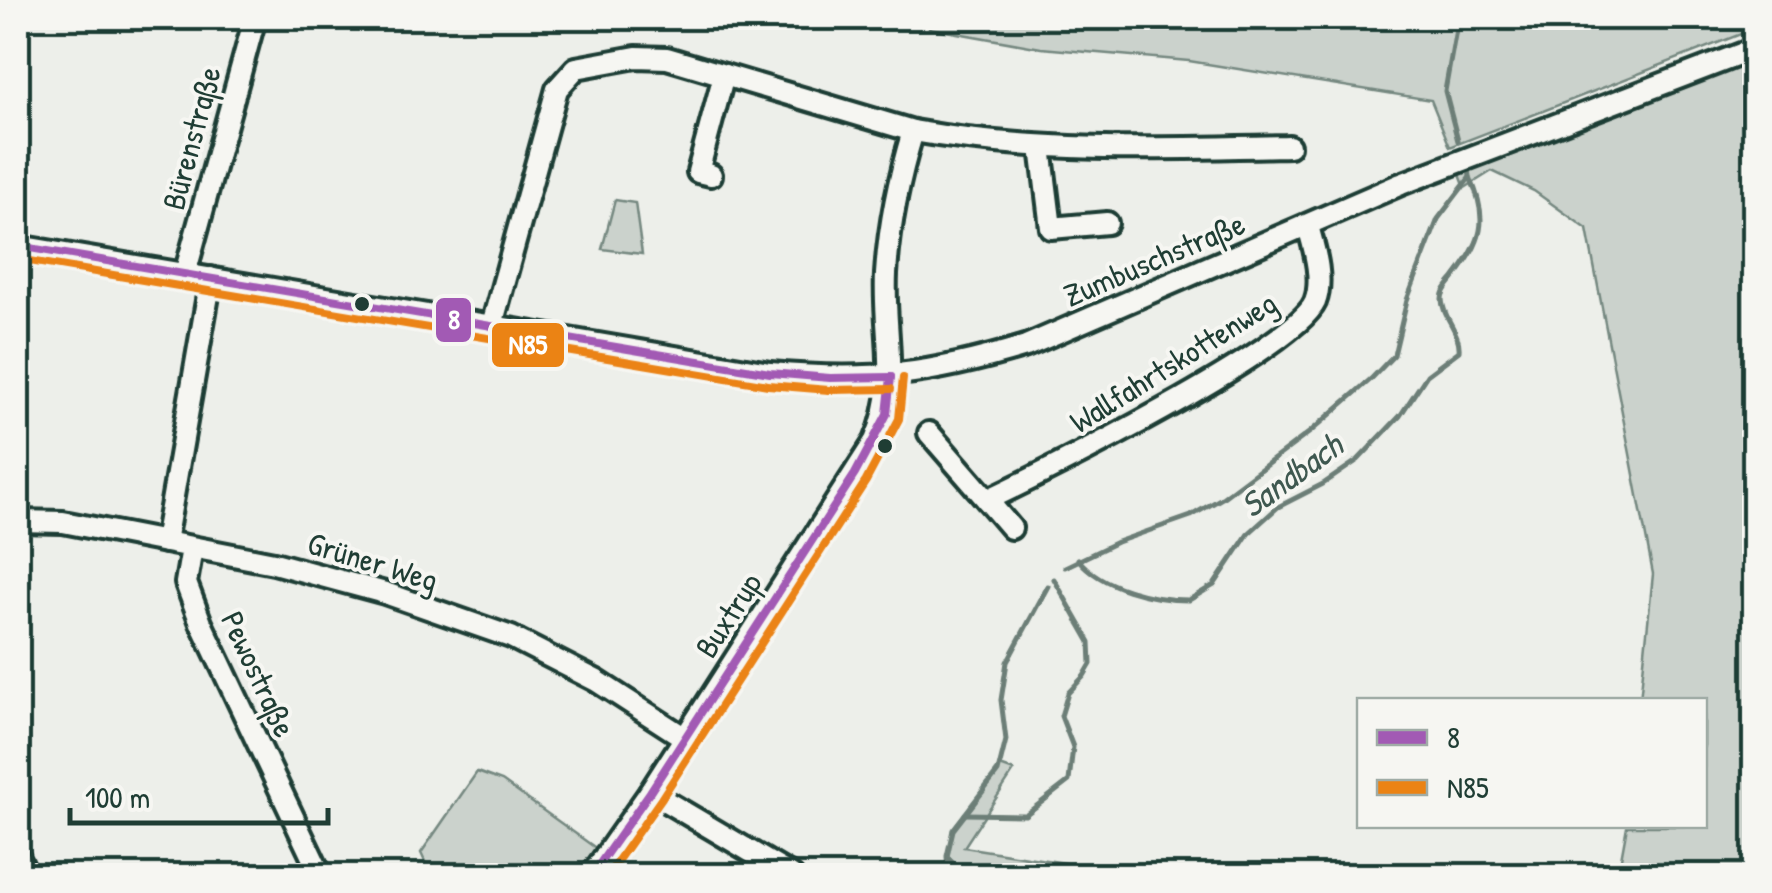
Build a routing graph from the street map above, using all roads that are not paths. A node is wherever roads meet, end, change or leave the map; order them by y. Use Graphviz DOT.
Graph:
graph roads {
  1 [pos="254,18"];
  2 [pos="1754,49"];
  3 [pos="724,75"];
  4 [pos="913,131"];
  5 [pos="1289,146"];
  6 [pos="1042,147"];
  7 [pos="711,175"];
  8 [pos="1106,224"];
  9 [pos="1308,226"];
  10 [pos="18,246"];
  11 [pos="186,274"];
  12 [pos="211,278"];
  13 [pos="492,325"];
  14 [pos="892,377"];
  15 [pos="929,433"];
  16 [pos="987,500"];
  17 [pos="18,520"];
  18 [pos="1011,528"];
  19 [pos="165,542"];
  20 [pos="192,548"];
  21 [pos="684,738"];
  22 [pos="650,792"];
  23 [pos="18,856"];
  24 [pos="27,876"];
  25 [pos="321,876"];
  26 [pos="591,876"];
  27 [pos="792,876"];
  1 -- 11 [label="street, Bürenstraße"];
  2 -- 9 [label="street, Zumbuschstraße"];
  3 -- 4 [label="street"];
  3 -- 7 [label="street"];
  3 -- 13 [label="street"];
  4 -- 6 [label="street"];
  4 -- 14 [label="street, Buxtrup"];
  5 -- 6 [label="street"];
  6 -- 8 [label="street"];
  9 -- 14 [label="street, Zumbuschstraße"];
  9 -- 16 [label="street, Wallfahrtskottenweg"];
  10 -- 11 [label="street, Zumbuschstraße"];
  11 -- 12 [label="street, Zumbuschstraße"];
  12 -- 13 [label="street, Zumbuschstraße"];
  12 -- 19 [label="street"];
  13 -- 14 [label="street, Zumbuschstraße"];
  14 -- 21 [label="street, Buxtrup"];
  15 -- 16 [label="street"];
  16 -- 18 [label="street"];
  17 -- 19 [label="street, Grüner Weg"];
  19 -- 20 [label="street, Grüner Weg"];
  20 -- 21 [label="street, Grüner Weg"];
  20 -- 25 [label="street, Pewostraße"];
  21 -- 22 [label="street, Buxtrup"];
  22 -- 26 [label="street, Buxtrup"];
  22 -- 27 [label="street"];
  23 -- 24 [label="street"];
}
